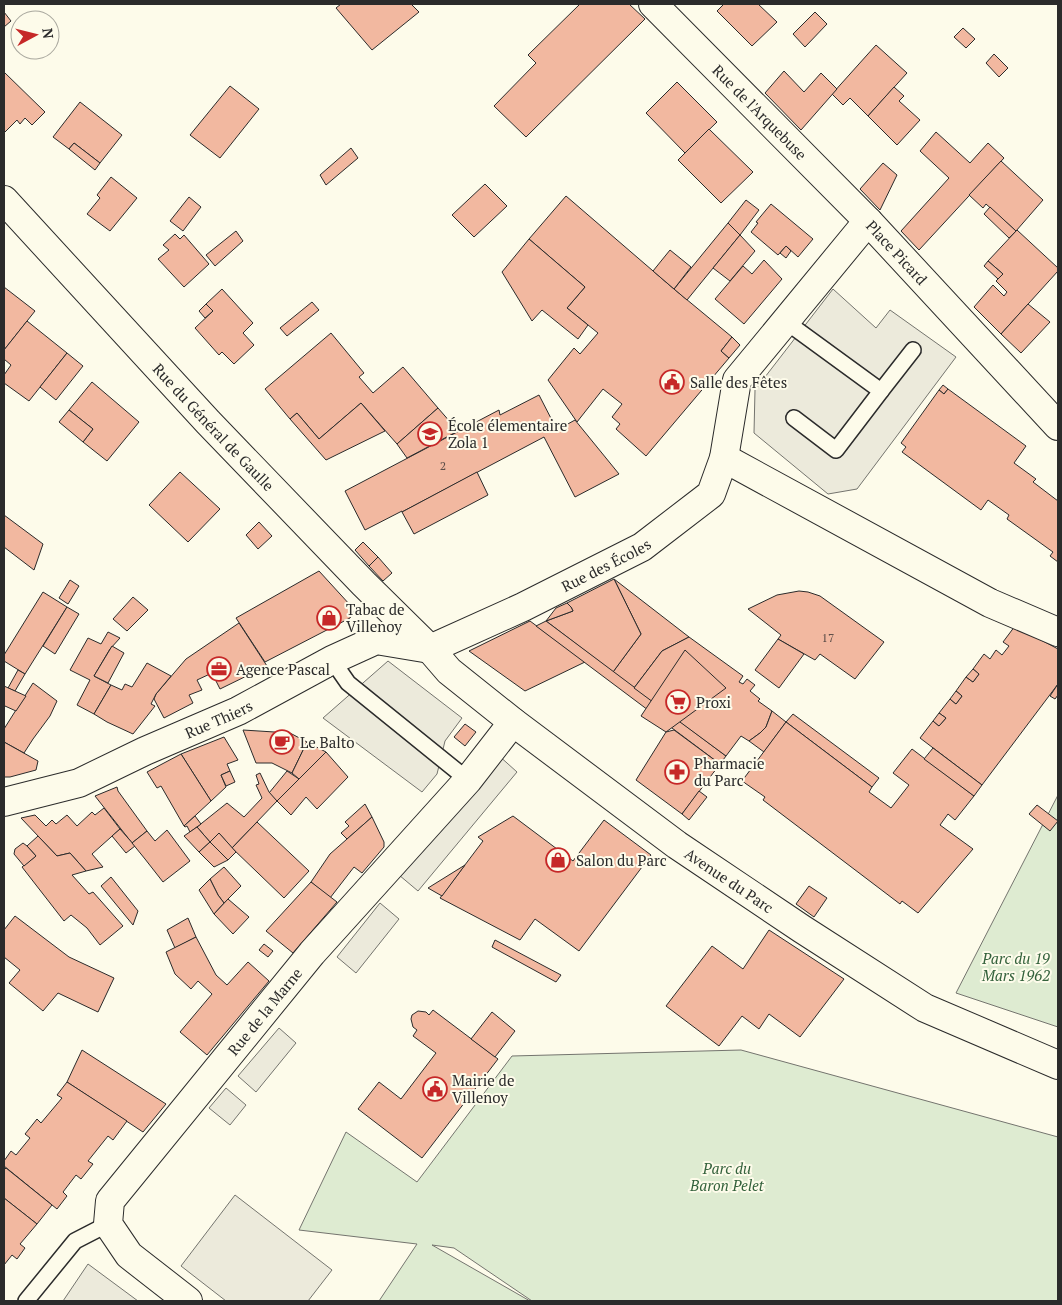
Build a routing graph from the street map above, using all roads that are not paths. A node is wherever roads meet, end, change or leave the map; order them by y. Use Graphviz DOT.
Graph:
graph roads {
  1 [pos="652,4"];
  2 [pos="4,200"];
  3 [pos="868,221"];
  4 [pos="785,321"];
  5 [pos="913,350"];
  6 [pos="882,391"];
  7 [pos="794,418"];
  8 [pos="1058,426"];
  9 [pos="729,429"];
  10 [pos="724,458"];
  11 [pos="1058,632"];
  12 [pos="430,649"];
  13 [pos="332,660"];
  14 [pos="513,722"];
  15 [pos="468,780"];
  16 [pos="4,802"];
  17 [pos="1058,1065"];
  18 [pos="108,1224"];
  19 [pos="26,1301"];
  20 [pos="188,1301"];
  1 -- 3 [label="street, Rue de l'Arquebuse"];
  2 -- 12 [label="street, Rue du Général de Gaulle"];
  3 -- 4 [label="street, Place Picard"];
  3 -- 8 [label="street, Place Picard"];
  4 -- 6 [label="lane"];
  4 -- 9 [label="street, Place Picard"];
  5 -- 6 [label="lane"];
  6 -- 7 [label="lane"];
  9 -- 10 [label="street, Rue des Écoles"];
  10 -- 11 [label="street"];
  10 -- 12 [label="street, Rue des Écoles"];
  12 -- 13 [label="street, Rue Thiers"];
  12 -- 14 [label="street, Avenue du Parc"];
  13 -- 15 [label="lane"];
  13 -- 16 [label="street, Rue Thiers"];
  14 -- 15 [label="street, Rue de la Marne"];
  14 -- 17 [label="street, Avenue du Parc"];
  15 -- 18 [label="street, Rue de la Marne"];
  18 -- 19 [label="lane"];
  18 -- 20 [label="street"];
}
